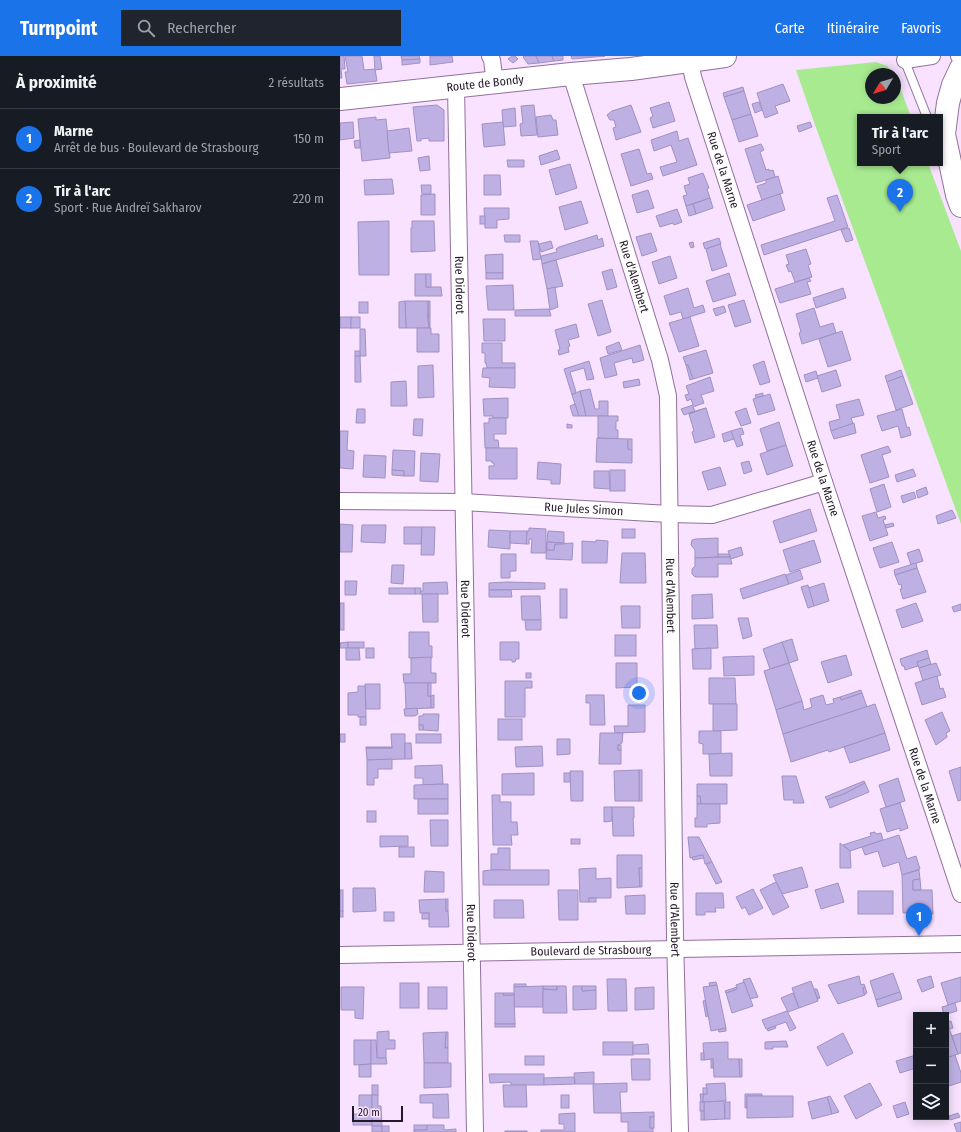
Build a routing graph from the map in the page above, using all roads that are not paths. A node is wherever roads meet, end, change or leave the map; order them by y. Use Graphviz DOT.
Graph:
graph roads {
  1 [pos="490,56"];
  2 [pos="726,56"];
  3 [pos="932,56"];
  4 [pos="904,58"];
  5 [pos="690,61"];
  6 [pos="961,68"];
  7 [pos="571,74"];
  8 [pos="495,83"];
  9 [pos="456,86"];
  10 [pos="340,99"];
  11 [pos="926,114"];
  12 [pos="961,152"];
  13 [pos="943,158"];
  14 [pos="957,192"];
  15 [pos="824,482"];
  16 [pos="340,501"];
  17 [pos="463,502"];
  18 [pos="669,514"];
  19 [pos="961,894"];
  20 [pos="961,944"];
  21 [pos="675,949"];
  22 [pos="472,952"];
  23 [pos="340,955"];
  24 [pos="476,1132"];
  25 [pos="680,1132"];
  1 -- 8 [label="street"];
  2 -- 5 [label="street, Route de Bondy"];
  3 -- 4 [label="street"];
  4 -- 11 [label="lane"];
  5 -- 7 [label="street, Route de Bondy"];
  5 -- 15 [label="street, Rue de la Marne"];
  6 -- 14 [label="street"];
  7 -- 8 [label="street, Route de Bondy"];
  7 -- 18 [label="street, Rue d'Alembert"];
  8 -- 9 [label="street, Route de Bondy"];
  9 -- 10 [label="street, Route de Bondy"];
  9 -- 17 [label="street, Rue Diderot"];
  12 -- 14 [label="street"];
  13 -- 14 [label="lane"];
  15 -- 18 [label="street, Rue Jules Simon"];
  15 -- 19 [label="street, Rue de la Marne"];
  16 -- 17 [label="street, Rue Jules Simon"];
  17 -- 18 [label="street, Rue Jules Simon"];
  17 -- 22 [label="street, Rue Diderot"];
  18 -- 21 [label="street, Rue d'Alembert"];
  20 -- 21 [label="street, Boulevard de Strasbourg"];
  21 -- 22 [label="street, Boulevard de Strasbourg"];
  21 -- 25 [label="street, Rue d'Alembert"];
  22 -- 23 [label="street, Boulevard de Strasbourg"];
  22 -- 24 [label="street, Rue Diderot"];
}
